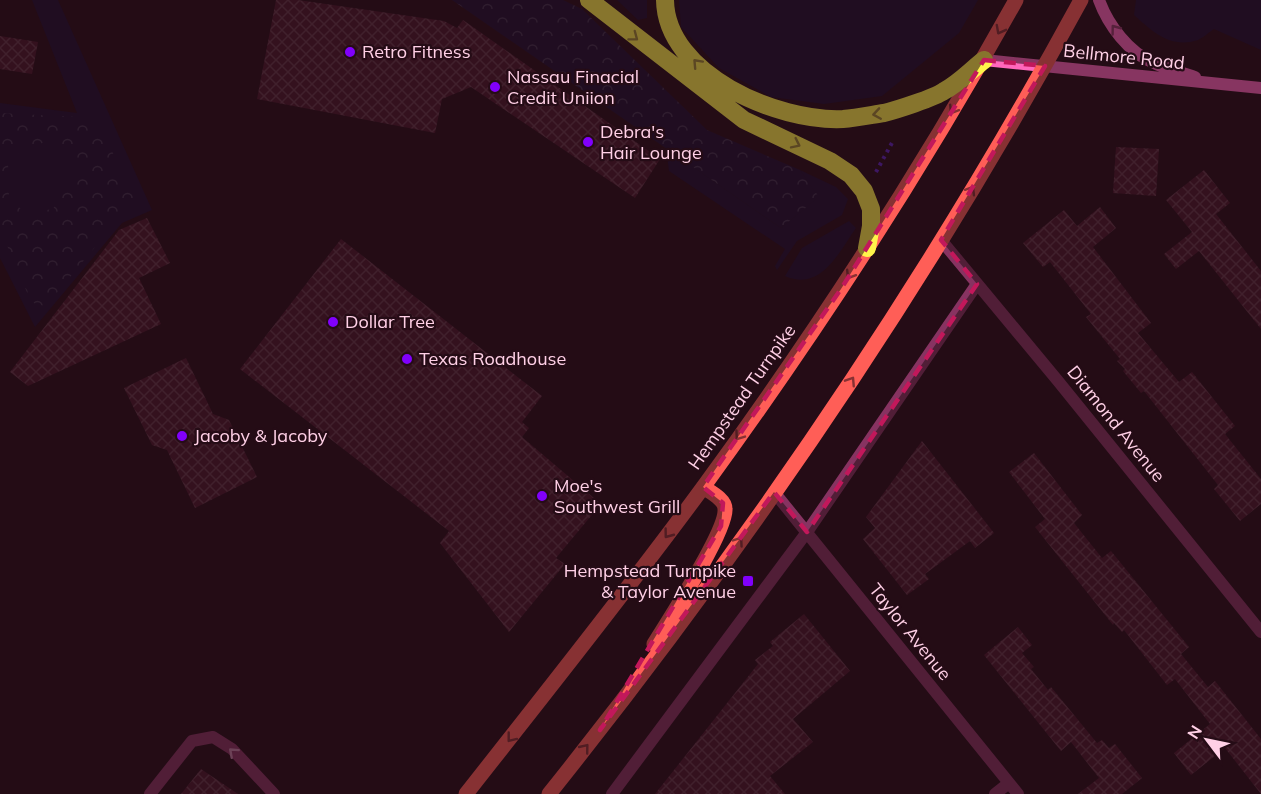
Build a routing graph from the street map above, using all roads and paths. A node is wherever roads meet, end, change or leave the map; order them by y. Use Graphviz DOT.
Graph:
graph roads {
  1 [pos="589,0"];
  2 [pos="665,0"];
  3 [pos="1016,0"];
  4 [pos="1081,0"];
  5 [pos="1099,0"];
  6 [pos="984,60"];
  7 [pos="1045,66"];
  8 [pos="1219,85"];
  9 [pos="1261,88"];
  10 [pos="893,141"];
  11 [pos="874,175"];
  12 [pos="941,240"];
  13 [pos="867,248"];
  14 [pos="977,284"];
  15 [pos="703,487"];
  16 [pos="774,492"];
  17 [pos="807,532"];
  18 [pos="1261,632"];
  19 [pos="600,730"];
  20 [pos="1009,783"];
  21 [pos="150,794"];
  22 [pos="274,794"];
  23 [pos="466,794"];
  24 [pos="549,794"];
  25 [pos="612,794"];
  26 [pos="995,794"];
  27 [pos="1018,794"];
  1 -- 13 [label="highway, one-way"];
  6 -- 2 [label="highway, one-way"];
  3 -- 6 [label="main road, Hempstead Turnpike, one-way"];
  4 -- 7 [label="main road"];
  8 -- 5 [label="main road, one-way"];
  6 -- 7 [label="main road, Bellmore Road"];
  6 -- 13 [label="main road, Hempstead Turnpike, one-way"];
  7 -- 8 [label="main road, Bellmore Road"];
  12 -- 7 [label="main road, one-way"];
  8 -- 9 [label="main road, Bellmore Road"];
  10 -- 11 [label="path"];
  12 -- 14 [label="street, Diamond Avenue"];
  16 -- 12 [label="main road, one-way"];
  13 -- 15 [label="main road, Hempstead Turnpike, one-way"];
  14 -- 17 [label="street"];
  14 -- 18 [label="street, Diamond Avenue"];
  15 -- 19 [label="main road"];
  15 -- 23 [label="main road, Hempstead Turnpike, one-way"];
  16 -- 17 [label="street, Taylor Avenue"];
  19 -- 16 [label="main road, one-way"];
  17 -- 20 [label="street, Taylor Avenue"];
  17 -- 25 [label="street"];
  24 -- 19 [label="main road, one-way"];
  20 -- 26 [label="street"];
  20 -- 27 [label="street, Taylor Avenue"];
  22 -- 21 [label="street, one-way"];
}
